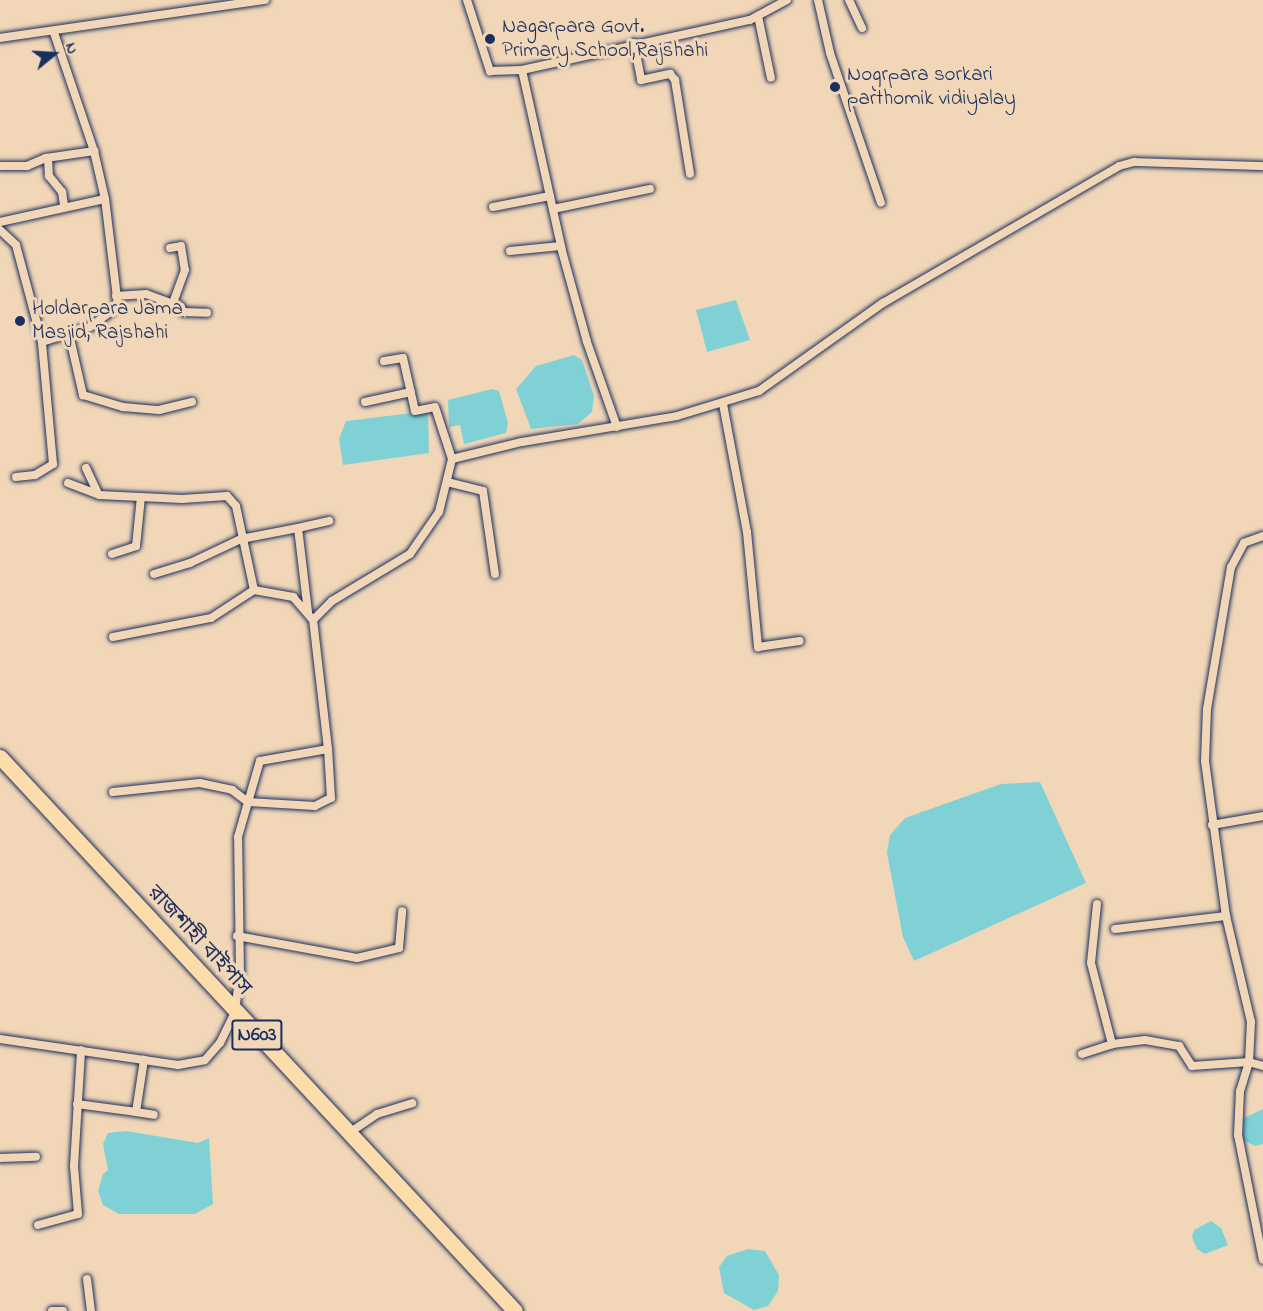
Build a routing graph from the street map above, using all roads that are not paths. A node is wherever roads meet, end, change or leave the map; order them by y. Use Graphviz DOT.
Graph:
graph roads {
  1 [pos="265,0"];
  2 [pos="467,0"];
  3 [pos="787,0"];
  4 [pos="818,0"];
  5 [pos="849,0"];
  6 [pos="758,16"];
  7 [pos="862,28"];
  8 [pos="54,33"];
  9 [pos="0,38"];
  10 [pos="634,43"];
  11 [pos="522,70"];
  12 [pos="771,78"];
  13 [pos="94,151"];
  14 [pos="48,158"];
  15 [pos="0,166"];
  16 [pos="1263,166"];
  17 [pos="690,174"];
  18 [pos="651,189"];
  19 [pos="550,196"];
  20 [pos="105,199"];
  21 [pos="881,203"];
  22 [pos="64,205"];
  23 [pos="493,207"];
  24 [pos="553,209"];
  25 [pos="0,222"];
  26 [pos="0,230"];
  27 [pos="561,246"];
  28 [pos="170,248"];
  29 [pos="510,251"];
  30 [pos="116,296"];
  31 [pos="173,303"];
  32 [pos="207,314"];
  33 [pos="69,334"];
  34 [pos="42,342"];
  35 [pos="384,361"];
  36 [pos="411,392"];
  37 [pos="192,402"];
  38 [pos="365,402"];
  39 [pos="723,404"];
  40 [pos="617,427"];
  41 [pos="452,459"];
  42 [pos="86,468"];
  43 [pos="16,477"];
  44 [pos="448,482"];
  45 [pos="68,483"];
  46 [pos="99,495"];
  47 [pos="141,496"];
  48 [pos="329,521"];
  49 [pos="298,528"];
  50 [pos="1263,536"];
  51 [pos="241,539"];
  52 [pos="112,554"];
  53 [pos="154,574"];
  54 [pos="495,574"];
  55 [pos="254,590"];
  56 [pos="311,616"];
  57 [pos="112,637"];
  58 [pos="800,641"];
  59 [pos="328,749"];
  60 [pos="0,757"];
  61 [pos="113,792"];
  62 [pos="248,802"];
  63 [pos="1263,816"];
  64 [pos="1212,825"];
  65 [pos="1097,904"];
  66 [pos="402,911"];
  67 [pos="1226,916"];
  68 [pos="1115,929"];
  69 [pos="237,936"];
  70 [pos="236,1012"];
  71 [pos="0,1039"];
  72 [pos="1112,1044"];
  73 [pos="81,1050"];
  74 [pos="1082,1054"];
  75 [pos="144,1060"];
  76 [pos="1249,1062"];
  77 [pos="1263,1066"];
  78 [pos="412,1103"];
  79 [pos="77,1104"];
  80 [pos="136,1112"];
  81 [pos="154,1115"];
  82 [pos="349,1133"];
  83 [pos="36,1157"];
  84 [pos="0,1158"];
  85 [pos="38,1225"];
  86 [pos="1263,1260"];
  87 [pos="87,1279"];
  88 [pos="52,1311"];
  89 [pos="63,1311"];
  90 [pos="91,1311"];
  91 [pos="515,1311"];
  1 -- 8 [label="street"];
  2 -- 11 [label="street"];
  3 -- 6 [label="street"];
  4 -- 21 [label="street"];
  5 -- 7 [label="street"];
  6 -- 10 [label="street"];
  6 -- 12 [label="street"];
  8 -- 9 [label="street"];
  8 -- 13 [label="street"];
  10 -- 11 [label="street"];
  10 -- 17 [label="street"];
  11 -- 19 [label="street"];
  13 -- 14 [label="street"];
  13 -- 20 [label="street"];
  14 -- 15 [label="street"];
  14 -- 22 [label="street"];
  16 -- 39 [label="street"];
  18 -- 24 [label="street"];
  19 -- 23 [label="street"];
  19 -- 24 [label="street"];
  20 -- 22 [label="street"];
  20 -- 30 [label="street"];
  22 -- 25 [label="street"];
  24 -- 27 [label="street"];
  26 -- 34 [label="street"];
  27 -- 29 [label="street"];
  27 -- 40 [label="street"];
  28 -- 31 [label="street"];
  30 -- 31 [label="street"];
  30 -- 33 [label="street"];
  31 -- 32 [label="street"];
  33 -- 34 [label="street"];
  33 -- 37 [label="street"];
  34 -- 43 [label="street"];
  35 -- 36 [label="street"];
  36 -- 38 [label="street"];
  36 -- 41 [label="street"];
  39 -- 40 [label="street"];
  39 -- 58 [label="street"];
  40 -- 41 [label="street"];
  41 -- 44 [label="street"];
  42 -- 46 [label="street"];
  44 -- 54 [label="street"];
  44 -- 56 [label="street"];
  45 -- 46 [label="street"];
  46 -- 47 [label="street"];
  47 -- 51 [label="street"];
  47 -- 52 [label="street"];
  48 -- 49 [label="street"];
  49 -- 51 [label="street"];
  49 -- 56 [label="street"];
  50 -- 64 [label="street"];
  51 -- 53 [label="street"];
  51 -- 55 [label="street"];
  55 -- 56 [label="street"];
  55 -- 57 [label="street"];
  56 -- 59 [label="street"];
  59 -- 62 [label="street"];
  59 -- 62 [label="street"];
  60 -- 70 [label="highway, রাজশাহী বাইপাস / N603"];
  61 -- 62 [label="street"];
  62 -- 69 [label="street"];
  63 -- 64 [label="street"];
  64 -- 67 [label="street"];
  65 -- 72 [label="street"];
  66 -- 69 [label="street"];
  67 -- 68 [label="street"];
  67 -- 76 [label="street"];
  69 -- 70 [label="street"];
  70 -- 75 [label="street"];
  70 -- 82 [label="highway, রাজশাহী বাইপাস / N603"];
  71 -- 73 [label="street"];
  72 -- 74 [label="street"];
  72 -- 76 [label="street"];
  73 -- 75 [label="street"];
  73 -- 79 [label="street"];
  75 -- 80 [label="street"];
  76 -- 77 [label="street"];
  76 -- 86 [label="street"];
  78 -- 82 [label="street"];
  79 -- 80 [label="street"];
  79 -- 85 [label="street"];
  80 -- 81 [label="street"];
  82 -- 91 [label="highway, রাজশাহী বাইপাস / N603"];
  83 -- 84 [label="street"];
  87 -- 90 [label="street"];
  88 -- 89 [label="street"];
}
